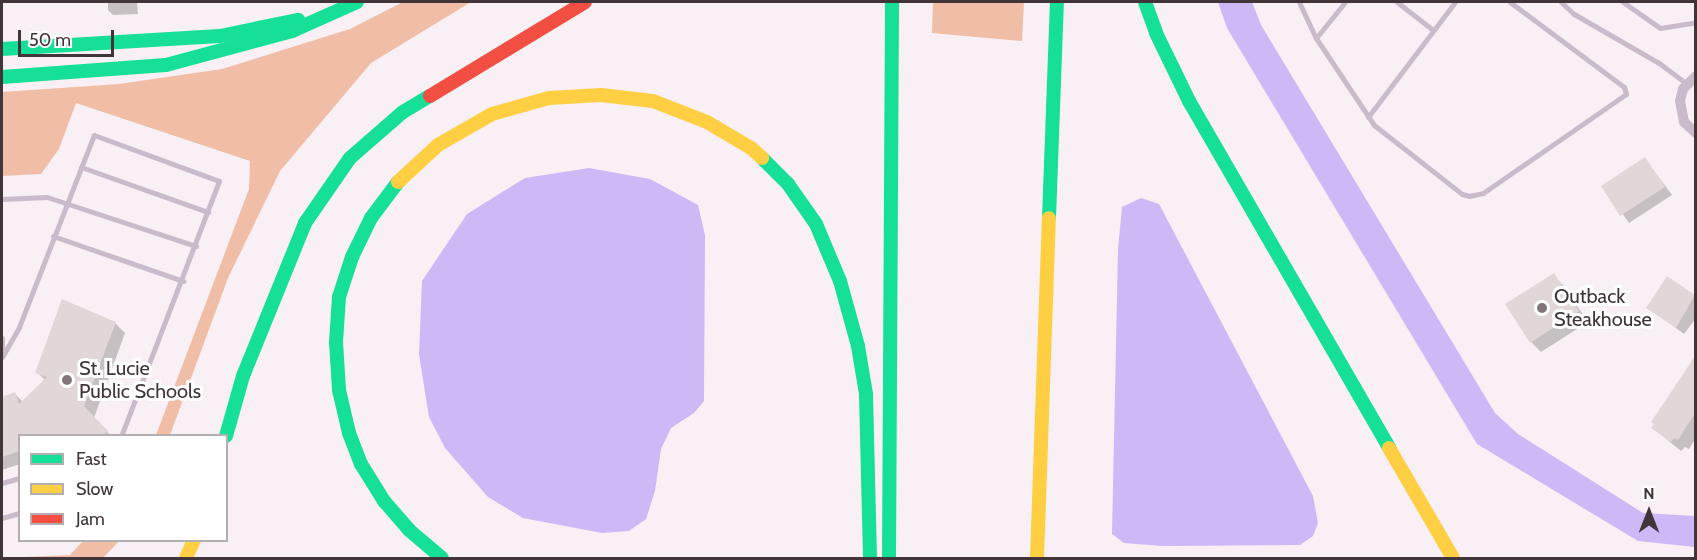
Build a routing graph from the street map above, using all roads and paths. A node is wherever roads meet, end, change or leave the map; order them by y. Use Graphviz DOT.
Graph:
graph roads {
  1 [pos="354,2"];
  2 [pos="585,2"];
  3 [pos="892,2"];
  4 [pos="1057,2"];
  5 [pos="1145,2"];
  6 [pos="1299,2"];
  7 [pos="1345,2"];
  8 [pos="1397,2"];
  9 [pos="1455,2"];
  10 [pos="1510,2"];
  11 [pos="1561,2"];
  12 [pos="1623,2"];
  13 [pos="1695,22"];
  14 [pos="1433,30"];
  15 [pos="1316,38"];
  16 [pos="2,49"];
  17 [pos="1695,76"];
  18 [pos="2,77"];
  19 [pos="1687,84"];
  20 [pos="1368,117"];
  21 [pos="1695,133"];
  22 [pos="81,167"];
  23 [pos="2,200"];
  24 [pos="66,202"];
  25 [pos="208,212"];
  26 [pos="53,236"];
  27 [pos="196,246"];
  28 [pos="183,281"];
  29 [pos="2,338"];
  30 [pos="2,357"];
  31 [pos="121,434"];
  32 [pos="226,434"];
  33 [pos="18,479"];
  34 [pos="2,483"];
  35 [pos="18,514"];
  36 [pos="2,518"];
  37 [pos="193,542"];
  38 [pos="194,542"];
  39 [pos="186,558"];
  40 [pos="192,558"];
  41 [pos="442,558"];
  42 [pos="870,558"];
  43 [pos="889,558"];
  44 [pos="1037,558"];
  45 [pos="1453,558"];
  1 -- 16 [label="main road"];
  1 -- 18 [label="main road"];
  2 -- 32 [label="main road"];
  3 -- 43 [label="main road"];
  4 -- 44 [label="main road"];
  5 -- 45 [label="main road"];
  6 -- 15 [label="lane"];
  7 -- 15 [label="lane"];
  8 -- 14 [label="lane"];
  9 -- 14 [label="lane"];
  10 -- 20 [label="lane"];
  11 -- 19 [label="lane"];
  12 -- 13 [label="lane"];
  14 -- 20 [label="lane"];
  15 -- 20 [label="lane"];
  17 -- 19 [label="street"];
  19 -- 21 [label="street"];
  22 -- 24 [label="lane"];
  22 -- 25 [label="lane"];
  22 -- 25 [label="lane"];
  23 -- 24 [label="lane"];
  24 -- 26 [label="lane"];
  24 -- 27 [label="lane"];
  25 -- 27 [label="lane"];
  26 -- 28 [label="lane"];
  26 -- 30 [label="lane"];
  27 -- 28 [label="lane"];
  28 -- 31 [label="lane"];
  29 -- 30 [label="lane"];
  33 -- 34 [label="lane"];
  35 -- 36 [label="lane"];
  37 -- 39 [label="main road"];
  38 -- 40 [label="main road"];
  41 -- 42 [label="main road"];
}
